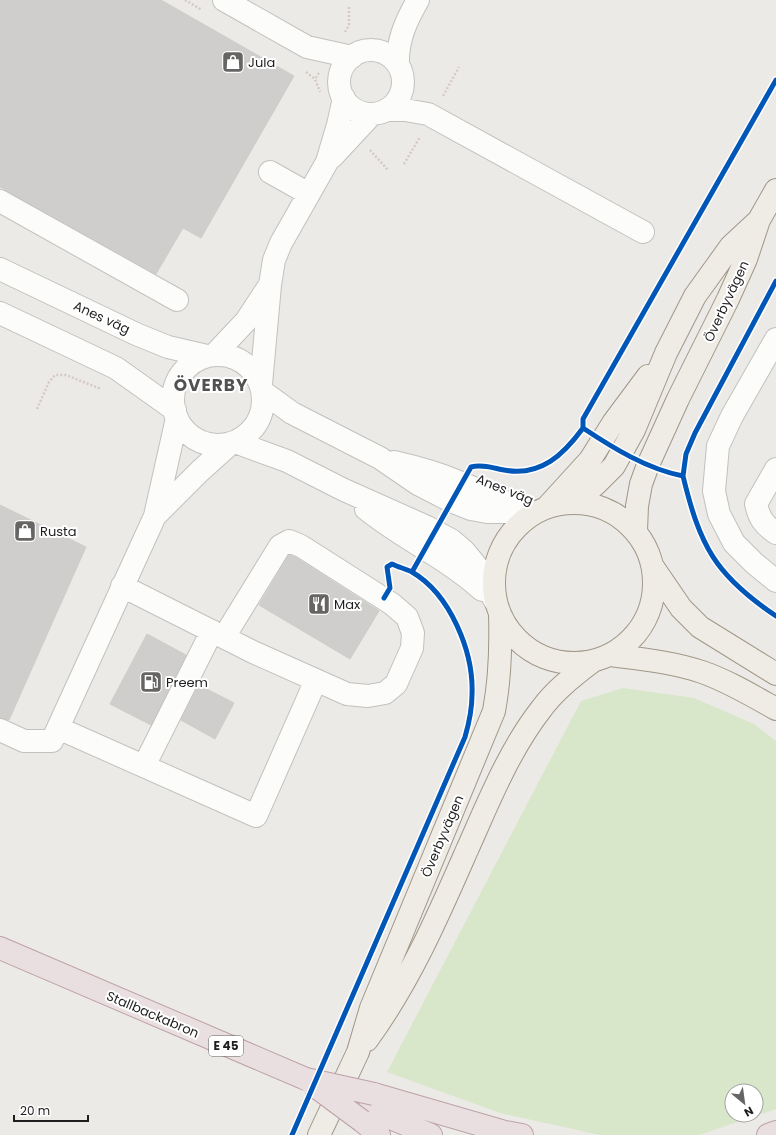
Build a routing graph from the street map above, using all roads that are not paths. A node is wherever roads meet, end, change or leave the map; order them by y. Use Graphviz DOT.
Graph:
graph roads {
  1 [pos="224,0"];
  2 [pos="418,0"];
  3 [pos="406,21"];
  4 [pos="307,47"];
  5 [pos="362,54"];
  6 [pos="400,74"];
  7 [pos="342,93"];
  8 [pos="379,112"];
  9 [pos="428,114"];
  10 [pos="327,162"];
  11 [pos="270,172"];
  12 [pos="776,190"];
  13 [pos="309,194"];
  14 [pos="0,201"];
  15 [pos="759,220"];
  16 [pos="643,232"];
  17 [pos="0,269"];
  18 [pos="270,285"];
  19 [pos="177,300"];
  20 [pos="0,313"];
  21 [pos="776,340"];
  22 [pos="666,353"];
  23 [pos="211,356"];
  24 [pos="262,388"];
  25 [pos="176,414"];
  26 [pos="233,443"];
  27 [pos="776,469"];
  28 [pos="575,502"];
  29 [pos="542,509"];
  30 [pos="156,516"];
  31 [pos="636,531"];
  32 [pos="776,533"];
  33 [pos="653,567"];
  34 [pos="776,580"];
  35 [pos="122,586"];
  36 [pos="498,608"];
  37 [pos="218,634"];
  38 [pos="601,658"];
  39 [pos="776,674"];
  40 [pos="316,680"];
  41 [pos="776,709"];
  42 [pos="0,730"];
  43 [pos="55,735"];
  44 [pos="144,766"];
  45 [pos="0,948"];
  46 [pos="358,1052"];
  47 [pos="306,1079"];
  48 [pos="369,1108"];
  49 [pos="776,1132"];
  50 [pos="320,1135"];
  51 [pos="380,1135"];
  52 [pos="431,1135"];
  53 [pos="522,1135"];
  54 [pos="768,1135"];
  1 -- 4 [label="street"];
  2 -- 3 [label="street"];
  3 -- 5 [label="street"];
  3 -- 6 [label="street"];
  4 -- 5 [label="street"];
  4 -- 7 [label="street"];
  5 -- 6 [label="street"];
  5 -- 7 [label="street"];
  6 -- 8 [label="street"];
  6 -- 9 [label="street"];
  7 -- 8 [label="street"];
  7 -- 10 [label="street"];
  8 -- 9 [label="street"];
  8 -- 10 [label="street"];
  9 -- 16 [label="street"];
  10 -- 13 [label="street"];
  11 -- 13 [label="street"];
  12 -- 15 [label="main road"];
  13 -- 18 [label="street"];
  14 -- 19 [label="street"];
  15 -- 22 [label="main road, Överbyvägen"];
  15 -- 31 [label="main road, Överbyvägen"];
  17 -- 23 [label="street, Anes väg"];
  18 -- 23 [label="street"];
  18 -- 24 [label="street"];
  20 -- 25 [label="street"];
  21 -- 34 [label="street"];
  22 -- 28 [label="main road, Överbyvägen"];
  22 -- 29 [label="main road, Överbyvägen"];
  23 -- 24 [label="street"];
  23 -- 25 [label="street"];
  24 -- 26 [label="street"];
  24 -- 29 [label="street, Anes väg"];
  25 -- 26 [label="street"];
  25 -- 30 [label="street"];
  26 -- 30 [label="street"];
  26 -- 36 [label="street"];
  27 -- 32 [label="street"];
  28 -- 29 [label="main road, Överbyvägen"];
  28 -- 31 [label="main road, Överbyvägen"];
  29 -- 36 [label="main road, Överbyvägen"];
  30 -- 35 [label="street"];
  31 -- 33 [label="main road, Överbyvägen"];
  33 -- 38 [label="main road, Överbyvägen"];
  33 -- 39 [label="main road, Överbyvägen"];
  35 -- 37 [label="street"];
  35 -- 43 [label="street"];
  36 -- 38 [label="main road, Överbyvägen"];
  36 -- 46 [label="main road, Överbyvägen"];
  37 -- 40 [label="street"];
  37 -- 40 [label="street"];
  37 -- 44 [label="street"];
  38 -- 41 [label="main road, Överbyvägen"];
  38 -- 46 [label="main road, Överbyvägen"];
  40 -- 44 [label="street"];
  42 -- 43 [label="street"];
  43 -- 44 [label="street"];
  45 -- 47 [label="highway, Stallbackabron / E 45"];
  46 -- 50 [label="main road, Överbyvägen"];
  47 -- 48 [label="highway, bridge"];
  47 -- 48 [label="highway, bridge"];
  48 -- 51 [label="highway"];
  48 -- 52 [label="highway"];
  48 -- 53 [label="highway"];
  49 -- 54 [label="highway"];
}
